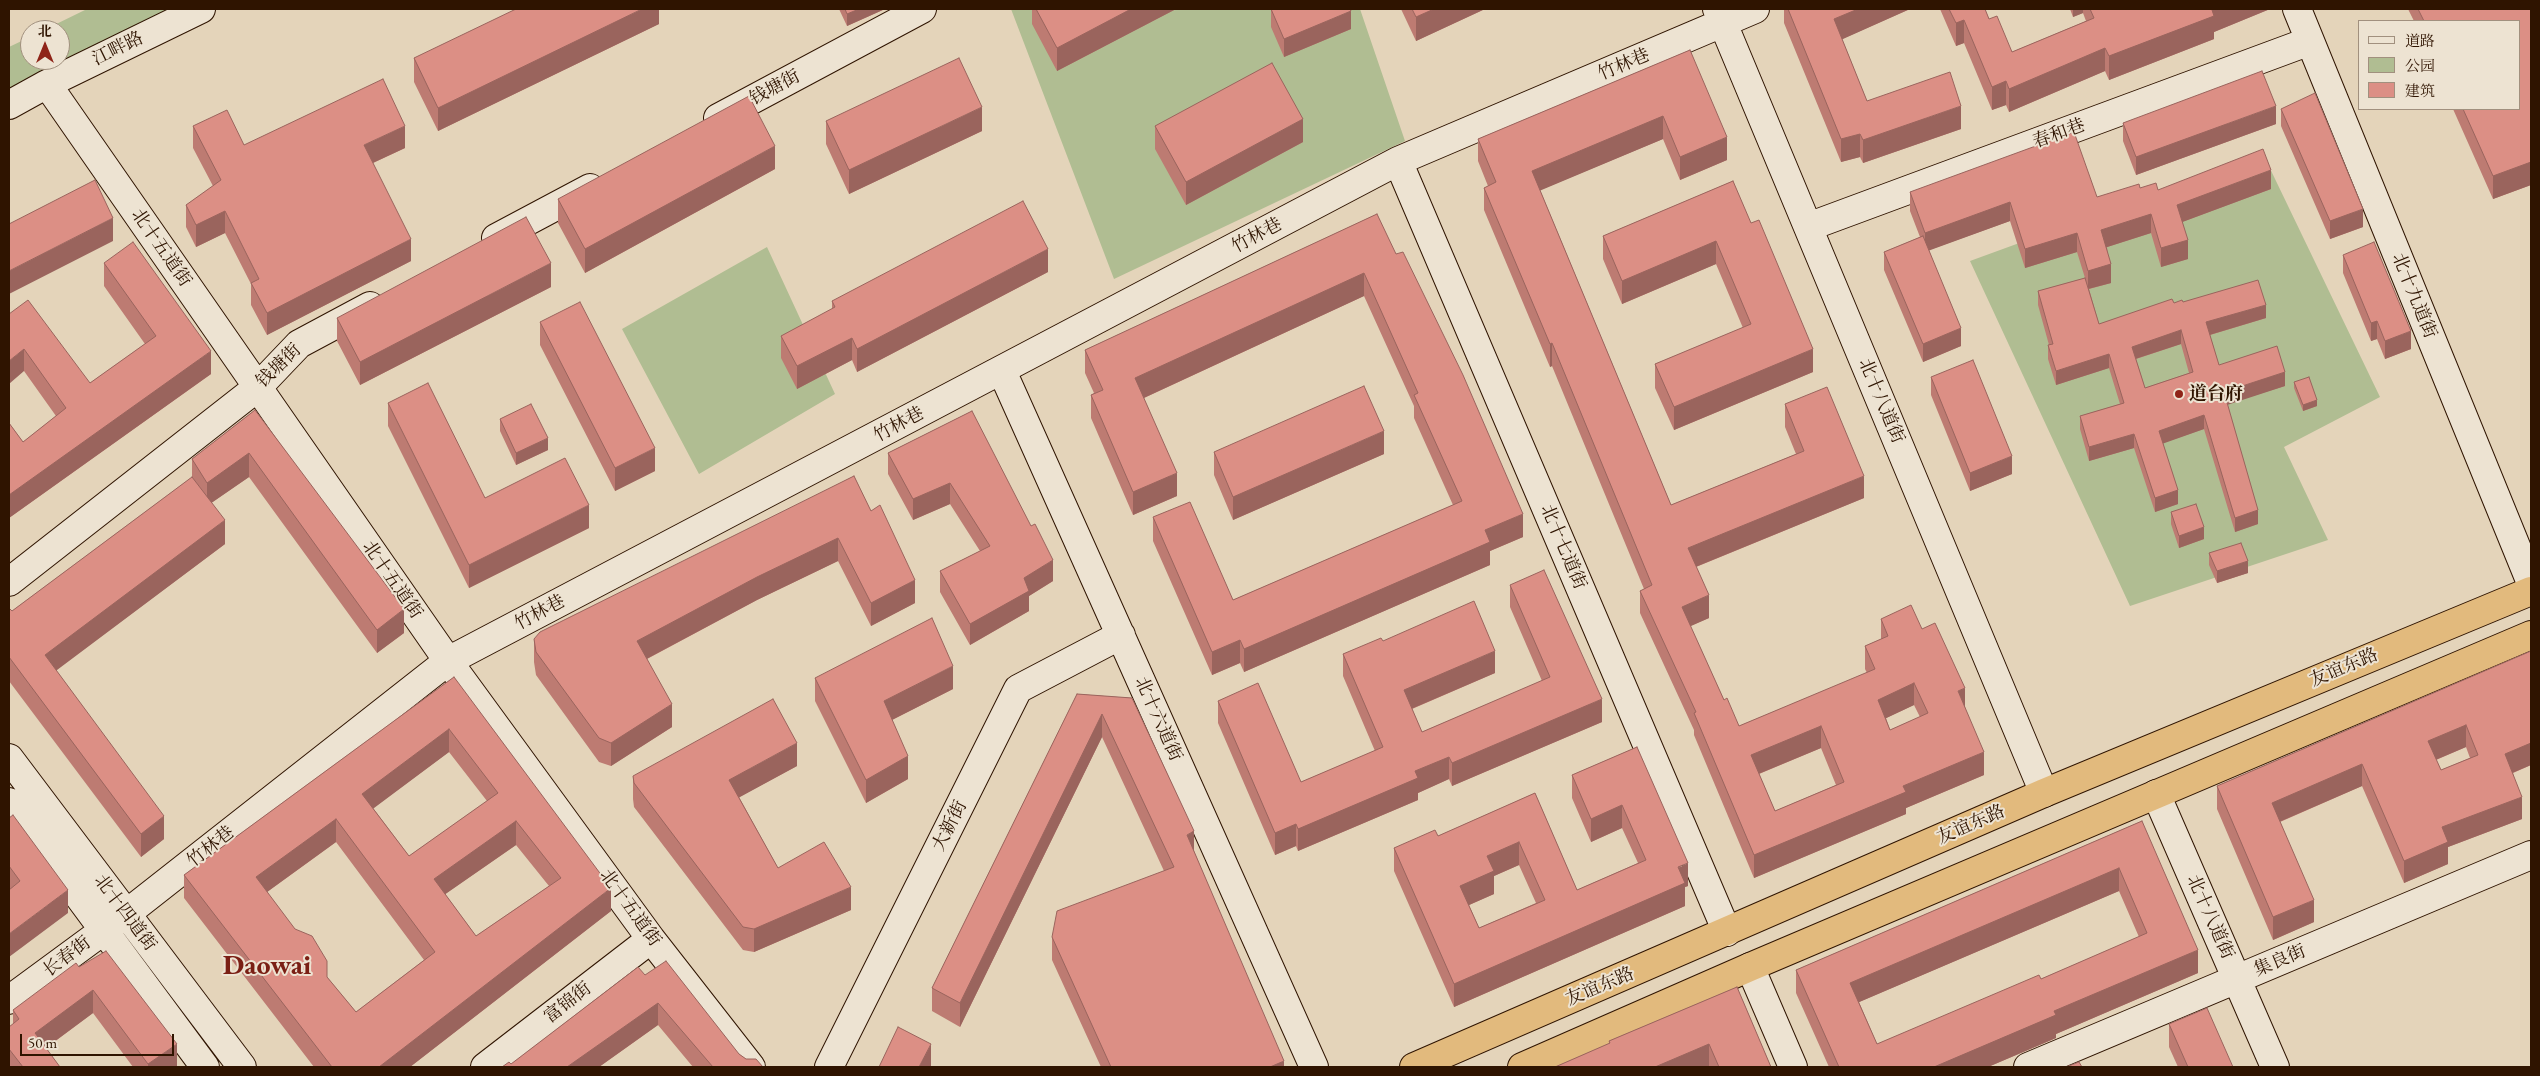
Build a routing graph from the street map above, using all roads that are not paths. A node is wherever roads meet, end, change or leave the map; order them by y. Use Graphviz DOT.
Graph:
graph roads {
  1 [pos="201,9"];
  2 [pos="922,9"];
  3 [pos="1755,9"];
  4 [pos="2297,9"];
  5 [pos="1720,16"];
  6 [pos="2310,41"];
  7 [pos="47,84"];
  8 [pos="9,105"];
  9 [pos="694,132"];
  10 [pos="1398,161"];
  11 [pos="615,174"];
  12 [pos="1808,227"];
  13 [pos="474,250"];
  14 [pos="395,292"];
  15 [pos="1002,370"];
  16 [pos="258,387"];
  17 [pos="9,582"];
  18 [pos="2531,583"];
  19 [pos="2531,591"];
  20 [pos="1121,635"];
  21 [pos="2531,635"];
  22 [pos="448,661"];
  23 [pos="9,758"];
  24 [pos="2044,793"];
  25 [pos="2156,794"];
  26 [pos="9,802"];
  27 [pos="2531,855"];
  28 [pos="126,914"];
  29 [pos="104,929"];
  30 [pos="1727,932"];
  31 [pos="651,939"];
  32 [pos="1750,967"];
  33 [pos="2237,979"];
  34 [pos="9,1000"];
  35 [pos="205,1067"];
  36 [pos="242,1067"];
  37 [pos="485,1067"];
  38 [pos="751,1067"];
  39 [pos="829,1067"];
  40 [pos="1314,1067"];
  41 [pos="1414,1067"];
  42 [pos="1522,1067"];
  43 [pos="1793,1067"];
  44 [pos="2028,1067"];
  45 [pos="2276,1067"];
  1 -- 7 [label="street, 江畔路"];
  2 -- 9 [label="street, 钱塘街"];
  3 -- 5 [label="street, 竹林巷"];
  4 -- 6 [label="street, 北十九道街"];
  5 -- 10 [label="street, 竹林巷"];
  5 -- 12 [label="street, 北十八道街"];
  6 -- 12 [label="street, 春和巷"];
  6 -- 18 [label="street, 北十九道街"];
  7 -- 8 [label="street, 江畔路"];
  7 -- 16 [label="street, 北十五道街"];
  10 -- 15 [label="street, 竹林巷"];
  10 -- 30 [label="street, 北十七道街"];
  11 -- 13 [label="street"];
  12 -- 24 [label="street, 北十八道街"];
  14 -- 16 [label="street, 钱塘街"];
  15 -- 20 [label="street, 北十六道街"];
  15 -- 22 [label="street, 竹林巷"];
  16 -- 17 [label="street, 钱塘街"];
  16 -- 22 [label="street, 北十五道街"];
  19 -- 24 [label="highway, 友谊东路"];
  20 -- 39 [label="street, 大新街"];
  20 -- 40 [label="street, 北十六道街"];
  21 -- 25 [label="highway"];
  22 -- 28 [label="street, 竹林巷"];
  22 -- 31 [label="street, 北十五道街"];
  23 -- 28 [label="street, 北十四道街"];
  24 -- 30 [label="highway, 友谊东路"];
  25 -- 32 [label="highway"];
  25 -- 33 [label="street, 北十八道街"];
  26 -- 29 [label="street, 北十四道街"];
  27 -- 33 [label="street, 集良街"];
  28 -- 29 [label="street, 长春街"];
  28 -- 36 [label="street, 北十四道街"];
  29 -- 34 [label="street, 长春街"];
  29 -- 35 [label="street, 北十四道街"];
  30 -- 41 [label="highway, 友谊东路"];
  31 -- 37 [label="street, 富锦街"];
  31 -- 38 [label="street, 北十五道街"];
  32 -- 42 [label="highway"];
  32 -- 43 [label="street"];
  33 -- 44 [label="street, 集良街"];
  33 -- 45 [label="street, 北十八道街"];
}
